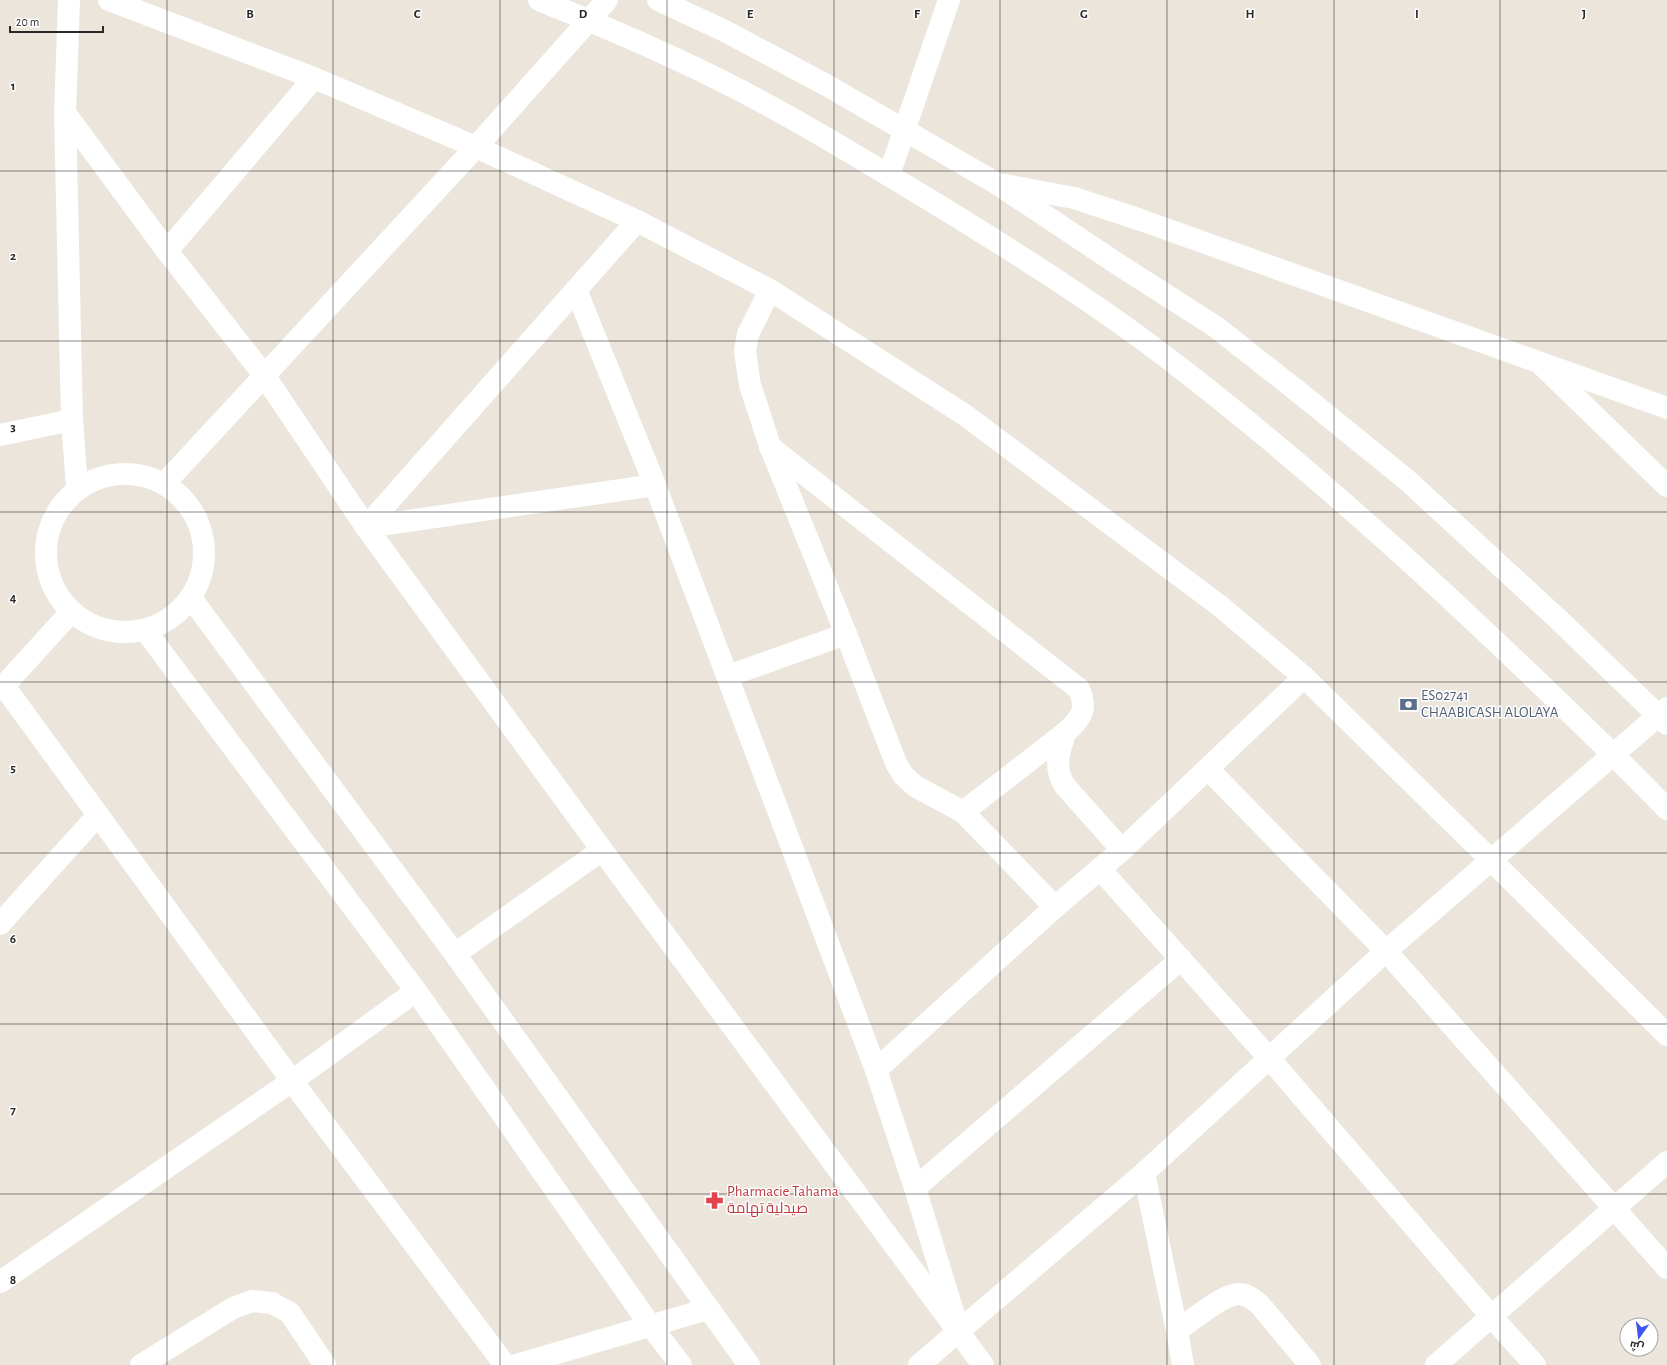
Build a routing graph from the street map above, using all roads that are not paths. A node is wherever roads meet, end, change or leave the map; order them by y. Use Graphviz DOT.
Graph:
graph roads {
  1 [pos="69,0"];
  2 [pos="109,0"];
  3 [pos="538,0"];
  4 [pos="607,0"];
  5 [pos="658,0"];
  6 [pos="950,0"];
  7 [pos="589,20"];
  8 [pos="314,78"];
  9 [pos="65,113"];
  10 [pos="904,130"];
  11 [pos="476,148"];
  12 [pos="889,175"];
  13 [pos="996,183"];
  14 [pos="637,221"];
  15 [pos="167,251"];
  16 [pos="576,290"];
  17 [pos="770,290"];
  18 [pos="1537,360"];
  19 [pos="264,375"];
  20 [pos="1667,408"];
  21 [pos="72,420"];
  22 [pos="0,435"];
  23 [pos="770,446"];
  24 [pos="1666,479"];
  25 [pos="164,484"];
  26 [pos="655,485"];
  27 [pos="77,488"];
  28 [pos="366,527"];
  29 [pos="191,598"];
  30 [pos="71,612"];
  31 [pos="145,630"];
  32 [pos="846,634"];
  33 [pos="728,676"];
  34 [pos="1304,677"];
  35 [pos="1,687"];
  36 [pos="1664,715"];
  37 [pos="1065,733"];
  38 [pos="1614,754"];
  39 [pos="1208,769"];
  40 [pos="1667,809"];
  41 [pos="963,812"];
  42 [pos="97,816"];
  43 [pos="602,850"];
  44 [pos="1122,850"];
  45 [pos="1491,860"];
  46 [pos="1100,869"];
  47 [pos="1055,907"];
  48 [pos="0,924"];
  49 [pos="1386,951"];
  50 [pos="455,954"];
  51 [pos="1181,958"];
  52 [pos="416,991"];
  53 [pos="1667,1035"];
  54 [pos="1269,1058"];
  55 [pos="876,1070"];
  56 [pos="292,1081"];
  57 [pos="1667,1162"];
  58 [pos="1144,1173"];
  59 [pos="915,1188"];
  60 [pos="1615,1209"];
  61 [pos="1667,1268"];
  62 [pos="0,1282"];
  63 [pos="708,1309"];
  64 [pos="1491,1316"];
  65 [pos="650,1325"];
  66 [pos="958,1330"];
  67 [pos="1177,1331"];
  68 [pos="141,1365"];
  69 [pos="325,1365"];
  70 [pos="505,1365"];
  71 [pos="516,1365"];
  72 [pos="681,1365"];
  73 [pos="749,1365"];
  74 [pos="919,1365"];
  75 [pos="983,1365"];
  76 [pos="1183,1365"];
  77 [pos="1310,1365"];
  78 [pos="1436,1365"];
  79 [pos="1535,1365"];
  1 -- 9 [label="street"];
  2 -- 8 [label="street"];
  3 -- 7 [label="street"];
  4 -- 7 [label="street"];
  5 -- 10 [label="street"];
  6 -- 10 [label="street"];
  7 -- 11 [label="street"];
  7 -- 12 [label="street"];
  8 -- 11 [label="street"];
  8 -- 15 [label="street"];
  9 -- 15 [label="street"];
  9 -- 21 [label="street"];
  10 -- 12 [label="street"];
  10 -- 13 [label="street"];
  11 -- 14 [label="street"];
  11 -- 19 [label="street"];
  12 -- 38 [label="street"];
  13 -- 18 [label="street"];
  13 -- 36 [label="street"];
  14 -- 16 [label="street"];
  14 -- 17 [label="street"];
  15 -- 19 [label="street"];
  16 -- 26 [label="street"];
  16 -- 28 [label="street"];
  17 -- 23 [label="street"];
  17 -- 34 [label="street"];
  18 -- 20 [label="street"];
  18 -- 24 [label="street"];
  19 -- 25 [label="street"];
  19 -- 28 [label="street"];
  21 -- 22 [label="street"];
  21 -- 27 [label="street"];
  23 -- 32 [label="street"];
  23 -- 37 [label="street"];
  25 -- 27 [label="street"];
  25 -- 29 [label="street"];
  26 -- 28 [label="street"];
  26 -- 33 [label="street"];
  27 -- 30 [label="street"];
  28 -- 43 [label="street"];
  29 -- 31 [label="street"];
  29 -- 50 [label="street"];
  30 -- 31 [label="street"];
  30 -- 35 [label="street"];
  31 -- 52 [label="street"];
  32 -- 33 [label="street"];
  32 -- 41 [label="street"];
  33 -- 55 [label="street"];
  34 -- 39 [label="street"];
  34 -- 45 [label="street"];
  35 -- 42 [label="street"];
  36 -- 38 [label="street"];
  37 -- 41 [label="street"];
  37 -- 44 [label="street"];
  38 -- 40 [label="street"];
  38 -- 45 [label="street"];
  39 -- 44 [label="street"];
  39 -- 49 [label="street"];
  41 -- 47 [label="street"];
  42 -- 48 [label="street"];
  42 -- 56 [label="street"];
  43 -- 50 [label="street"];
  43 -- 66 [label="street"];
  44 -- 46 [label="street"];
  45 -- 49 [label="street"];
  45 -- 53 [label="street"];
  46 -- 47 [label="street"];
  46 -- 51 [label="street"];
  47 -- 55 [label="street"];
  49 -- 54 [label="street"];
  49 -- 60 [label="street"];
  50 -- 63 [label="street"];
  51 -- 54 [label="street"];
  51 -- 59 [label="street"];
  52 -- 56 [label="street"];
  52 -- 65 [label="street"];
  54 -- 58 [label="street"];
  54 -- 64 [label="street"];
  55 -- 59 [label="street"];
  56 -- 62 [label="street"];
  56 -- 70 [label="street"];
  57 -- 60 [label="street"];
  58 -- 66 [label="street"];
  58 -- 67 [label="street"];
  59 -- 66 [label="street"];
  60 -- 61 [label="street"];
  60 -- 64 [label="street"];
  63 -- 65 [label="street"];
  63 -- 73 [label="street"];
  64 -- 78 [label="street"];
  64 -- 79 [label="street"];
  65 -- 71 [label="street"];
  65 -- 72 [label="street"];
  66 -- 74 [label="street"];
  66 -- 75 [label="street"];
  67 -- 76 [label="street"];
  67 -- 77 [label="street"];
  68 -- 69 [label="street"];
}
